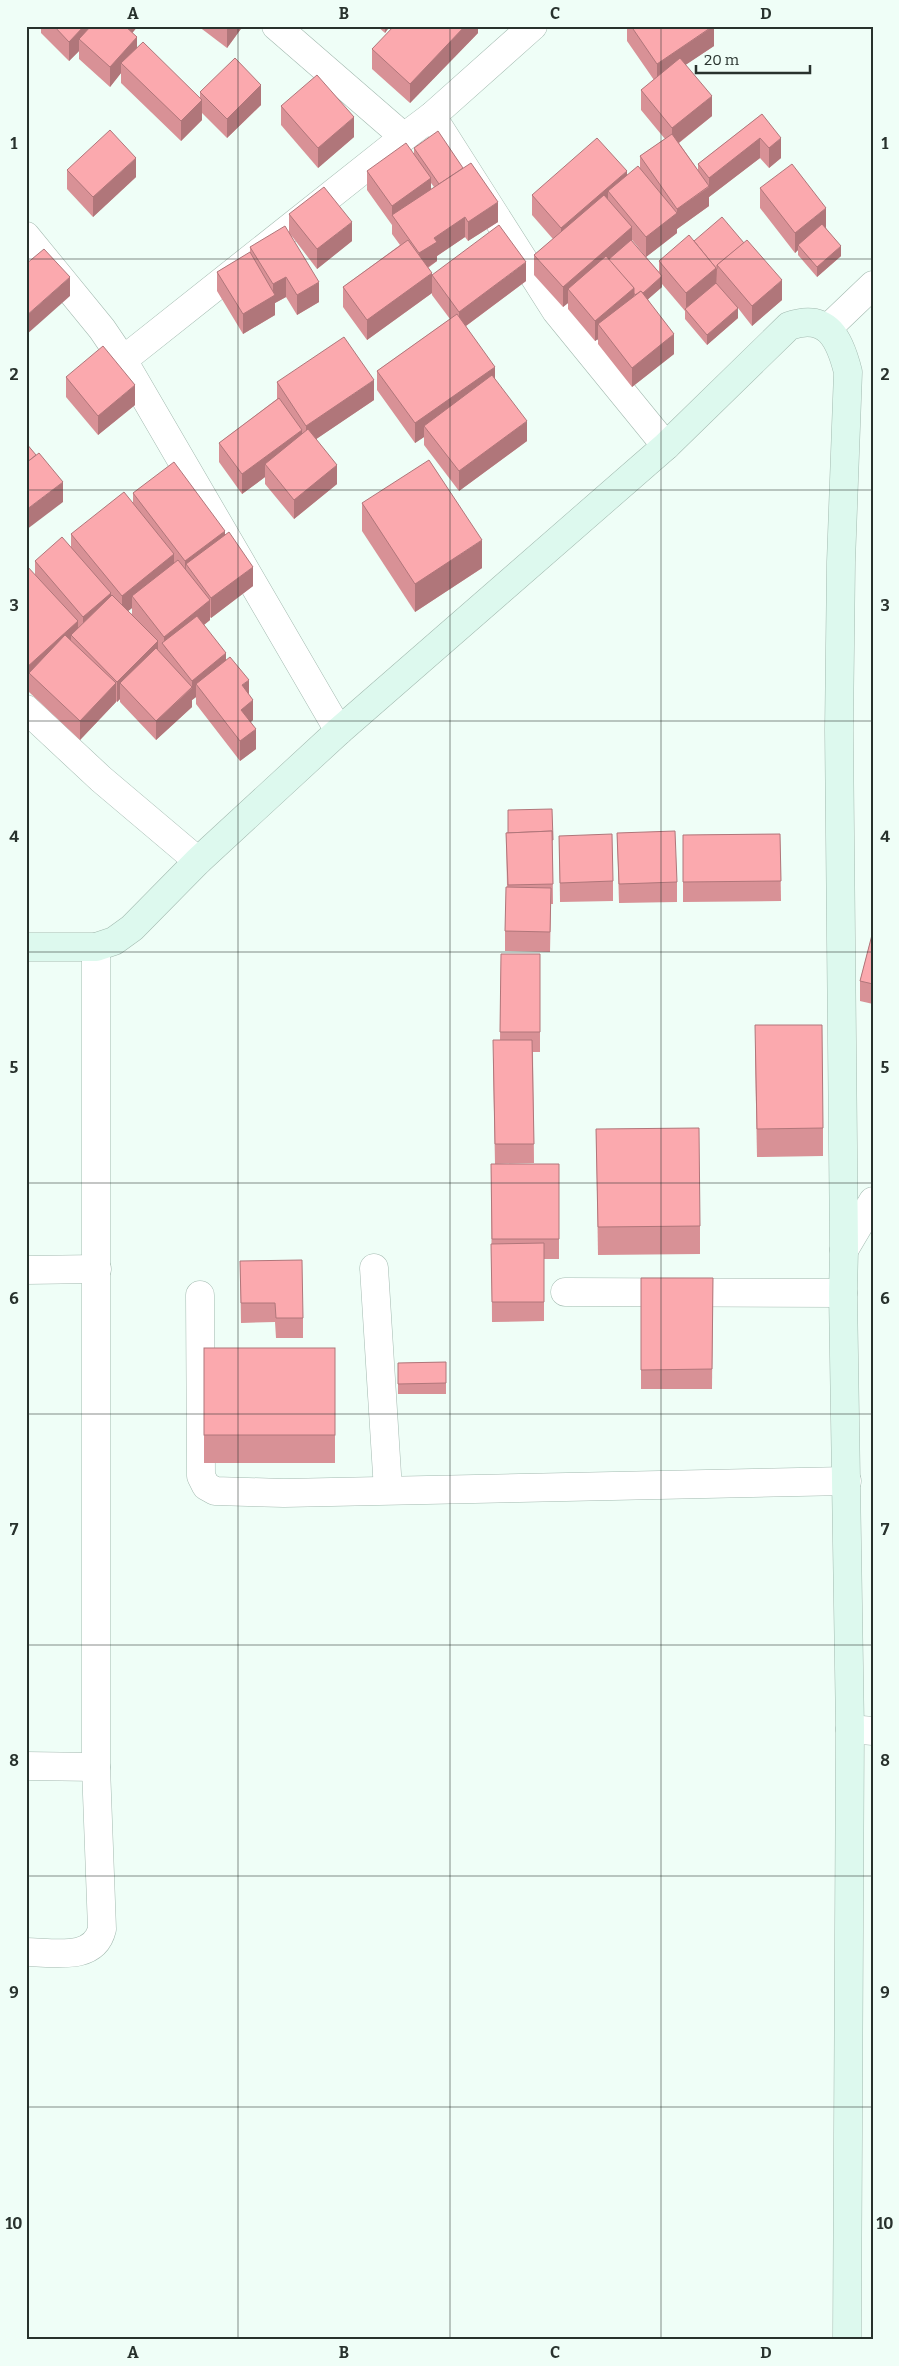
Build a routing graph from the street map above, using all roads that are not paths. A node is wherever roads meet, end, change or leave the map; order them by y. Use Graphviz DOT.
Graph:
graph roads {
  1 [pos="276,26"];
  2 [pos="533,26"];
  3 [pos="432,116"];
  4 [pos="404,136"];
  5 [pos="26,236"];
  6 [pos="873,285"];
  7 [pos="828,328"];
  8 [pos="123,360"];
  9 [pos="666,446"];
  10 [pos="26,708"];
  11 [pos="339,731"];
  12 [pos="198,860"];
  13 [pos="26,947"];
  14 [pos="96,947"];
  15 [pos="873,1201"];
  16 [pos="844,1250"];
  17 [pos="374,1268"];
  18 [pos="97,1269"];
  19 [pos="26,1270"];
  20 [pos="565,1292"];
  21 [pos="842,1294"];
  22 [pos="200,1295"];
  23 [pos="847,1481"];
  24 [pos="388,1490"];
  25 [pos="861,1730"];
  26 [pos="26,1766"];
  27 [pos="96,1767"];
  28 [pos="26,1952"];
  29 [pos="847,2340"];
  1 -- 4 [label="street"];
  2 -- 3 [label="street"];
  3 -- 4 [label="street"];
  3 -- 9 [label="street"];
  4 -- 8 [label="street"];
  5 -- 8 [label="street"];
  6 -- 7 [label="street"];
  7 -- 9 [label="street"];
  7 -- 16 [label="street"];
  8 -- 11 [label="street"];
  9 -- 11 [label="street"];
  10 -- 12 [label="street"];
  11 -- 12 [label="street"];
  12 -- 14 [label="street"];
  13 -- 14 [label="street"];
  14 -- 18 [label="street"];
  15 -- 16 [label="street"];
  16 -- 21 [label="street"];
  17 -- 24 [label="street"];
  18 -- 19 [label="street"];
  18 -- 27 [label="street"];
  20 -- 21 [label="street"];
  21 -- 23 [label="street"];
  22 -- 24 [label="street"];
  23 -- 24 [label="street"];
  23 -- 25 [label="street"];
  25 -- 29 [label="street"];
  26 -- 27 [label="street"];
  27 -- 28 [label="street"];
}
